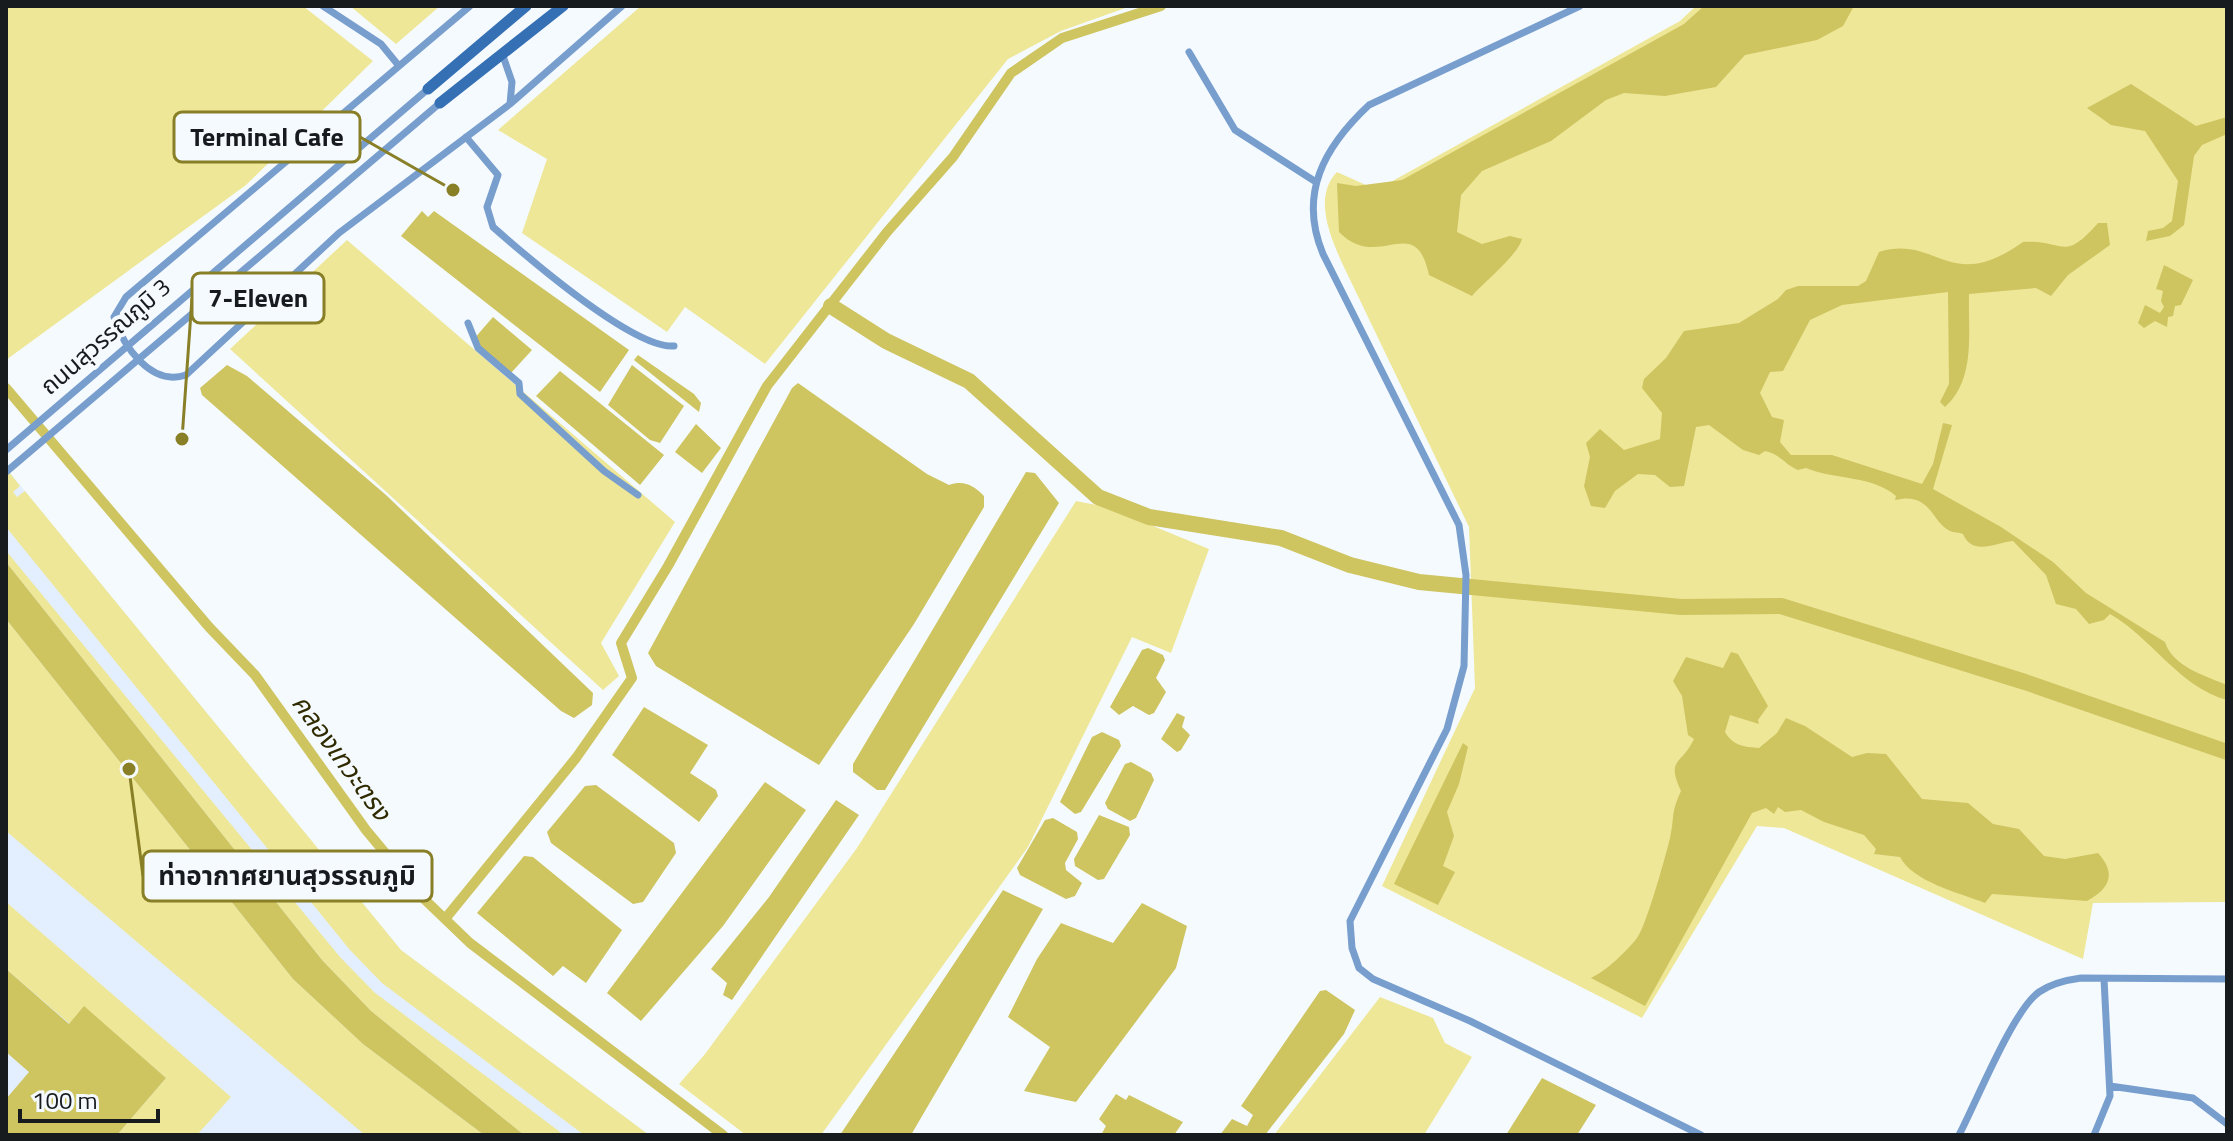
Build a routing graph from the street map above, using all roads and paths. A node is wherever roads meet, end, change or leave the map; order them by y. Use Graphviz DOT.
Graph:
graph roads {
  1 [pos="323,6"];
  2 [pos="470,6"];
  3 [pos="526,6"];
  4 [pos="563,6"];
  5 [pos="622,6"];
  6 [pos="1580,6"];
  7 [pos="1189,52"];
  8 [pos="502,53"];
  9 [pos="399,66"];
  10 [pos="428,89"];
  11 [pos="440,103"];
  12 [pos="510,104"];
  13 [pos="466,137"];
  14 [pos="1316,182"];
  15 [pos="468,323"];
  16 [pos="674,346"];
  17 [pos="6,450"];
  18 [pos="6,472"];
  19 [pos="638,495"];
  20 [pos="2104,979"];
  21 [pos="2227,979"];
  22 [pos="2110,1086"];
  23 [pos="2227,1124"];
  24 [pos="1701,1135"];
  25 [pos="1959,1135"];
  26 [pos="2094,1135"];
  1 -- 9 [label="street"];
  2 -- 9 [label="street"];
  3 -- 10 [label="main road, ถนนสุวรรณภูมิ 3"];
  4 -- 8 [label="main road, ถนนสุวรรณภูมิ 3"];
  5 -- 12 [label="street"];
  6 -- 14 [label="street"];
  7 -- 14 [label="street"];
  8 -- 11 [label="main road, ถนนสุวรรณภูมิ 3"];
  8 -- 12 [label="street"];
  9 -- 13 [label="street"];
  10 -- 17 [label="street, ถนนสุวรรณภูมิ 3"];
  11 -- 18 [label="street, ถนนสุวรรณภูมิ 3"];
  12 -- 13 [label="street"];
  13 -- 16 [label="street"];
  14 -- 24 [label="street"];
  15 -- 19 [label="street"];
  20 -- 21 [label="street"];
  20 -- 22 [label="street"];
  20 -- 25 [label="street"];
  22 -- 23 [label="street"];
  22 -- 26 [label="street"];
}
